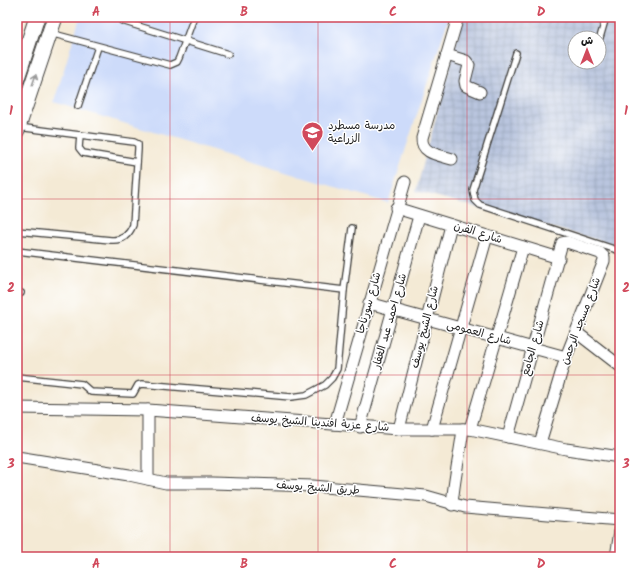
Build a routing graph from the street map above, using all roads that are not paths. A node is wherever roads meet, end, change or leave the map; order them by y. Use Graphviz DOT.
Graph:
graph roads {
  1 [pos="37,17"];
  2 [pos="55,17"];
  3 [pos="194,17"];
  4 [pos="458,17"];
  5 [pos="606,17"];
  6 [pos="122,21"];
  7 [pos="602,30"];
  8 [pos="50,33"];
  9 [pos="185,40"];
  10 [pos="98,46"];
  11 [pos="516,53"];
  12 [pos="228,54"];
  13 [pos="447,55"];
  14 [pos="17,78"];
  15 [pos="480,92"];
  16 [pos="78,106"];
  17 [pos="18,128"];
  18 [pos="80,135"];
  19 [pos="452,159"];
  20 [pos="137,162"];
  21 [pos="405,182"];
  22 [pos="396,208"];
  23 [pos="419,216"];
  24 [pos="451,225"];
  25 [pos="352,228"];
  26 [pos="17,231"];
  27 [pos="487,236"];
  28 [pos="523,247"];
  29 [pos="17,251"];
  30 [pos="620,251"];
  31 [pos="559,258"];
  32 [pos="344,290"];
  33 [pos="369,303"];
  34 [pos="393,310"];
  35 [pos="427,319"];
  36 [pos="461,328"];
  37 [pos="576,332"];
  38 [pos="496,338"];
  39 [pos="533,348"];
  40 [pos="566,357"];
  41 [pos="620,366"];
  42 [pos="17,377"];
  43 [pos="17,408"];
  44 [pos="148,410"];
  45 [pos="335,424"];
  46 [pos="360,427"];
  47 [pos="399,429"];
  48 [pos="432,429"];
  49 [pos="466,429"];
  50 [pos="508,437"];
  51 [pos="540,443"];
  52 [pos="619,455"];
  53 [pos="17,458"];
  54 [pos="148,479"];
  55 [pos="452,505"];
  56 [pos="620,520"];
  57 [pos="620,531"];
  58 [pos="616,557"];
  1 -- 14 [label="main road"];
  2 -- 8 [label="main road"];
  3 -- 9 [label="lane"];
  4 -- 13 [label="street"];
  5 -- 7 [label="lane"];
  6 -- 9 [label="lane"];
  8 -- 10 [label="lane"];
  17 -- 8 [label="main road, one-way"];
  9 -- 10 [label="lane"];
  9 -- 12 [label="lane"];
  10 -- 16 [label="lane"];
  11 -- 30 [label="lane"];
  13 -- 15 [label="street"];
  13 -- 19 [label="street"];
  17 -- 18 [label="lane"];
  18 -- 20 [label="lane"];
  18 -- 20 [label="lane"];
  20 -- 26 [label="lane"];
  21 -- 22 [label="street, شارع سورناجا"];
  22 -- 23 [label="street, شارع الفرن"];
  22 -- 33 [label="street, شارع سورناجا"];
  23 -- 24 [label="street, شارع الفرن"];
  23 -- 34 [label="street, شارع احمد عبد الغفار"];
  24 -- 27 [label="street, شارع الفرن"];
  24 -- 35 [label="street, شارع الشيخ يوسف"];
  25 -- 32 [label="lane"];
  27 -- 28 [label="street, شارع الفرن"];
  27 -- 36 [label="street"];
  28 -- 31 [label="street, شارع الفرن"];
  28 -- 38 [label="street"];
  29 -- 32 [label="lane"];
  31 -- 37 [label="street, شارع مسجد الرحمن"];
  31 -- 39 [label="street, شارع الجامع"];
  32 -- 42 [label="lane"];
  33 -- 34 [label="street, شارع العمومى"];
  33 -- 45 [label="street, شارع سورناجا"];
  34 -- 35 [label="street, شارع العمومى"];
  34 -- 46 [label="street, شارع احمد عبد الغفار"];
  35 -- 36 [label="street, شارع العمومى"];
  35 -- 47 [label="street, شارع الشيخ يوسف"];
  36 -- 38 [label="street, شارع العمومى"];
  36 -- 48 [label="street"];
  37 -- 40 [label="street, شارع مسجد الرحمن"];
  37 -- 41 [label="street"];
  38 -- 39 [label="street, شارع العمومى"];
  38 -- 49 [label="street"];
  39 -- 40 [label="street, شارع العمومى"];
  39 -- 50 [label="street, شارع الجامع"];
  40 -- 51 [label="street, شارع مسجد الرحمن"];
  43 -- 44 [label="street, شارع عزبة افندينا الشيخ يوسف"];
  44 -- 45 [label="street, شارع عزبة افندينا الشيخ يوسف"];
  44 -- 54 [label="street"];
  45 -- 46 [label="street, شارع عزبة افندينا الشيخ يوسف"];
  46 -- 47 [label="street, شارع عزبة افندينا الشيخ يوسف"];
  47 -- 48 [label="street, شارع عزبة افندينا الشيخ يوسف"];
  48 -- 49 [label="street, شارع عزبة افندينا الشيخ يوسف"];
  49 -- 50 [label="street, شارع عزبة افندينا الشيخ يوسف"];
  49 -- 55 [label="street"];
  50 -- 51 [label="street, شارع عزبة افندينا الشيخ يوسف"];
  51 -- 52 [label="street, شارع عزبة افندينا الشيخ يوسف"];
  53 -- 54 [label="street, طريق الشيخ يوسف"];
  54 -- 55 [label="street, طريق الشيخ يوسف"];
  55 -- 56 [label="street, طريق الشيخ يوسف"];
  57 -- 58 [label="street"];
}
